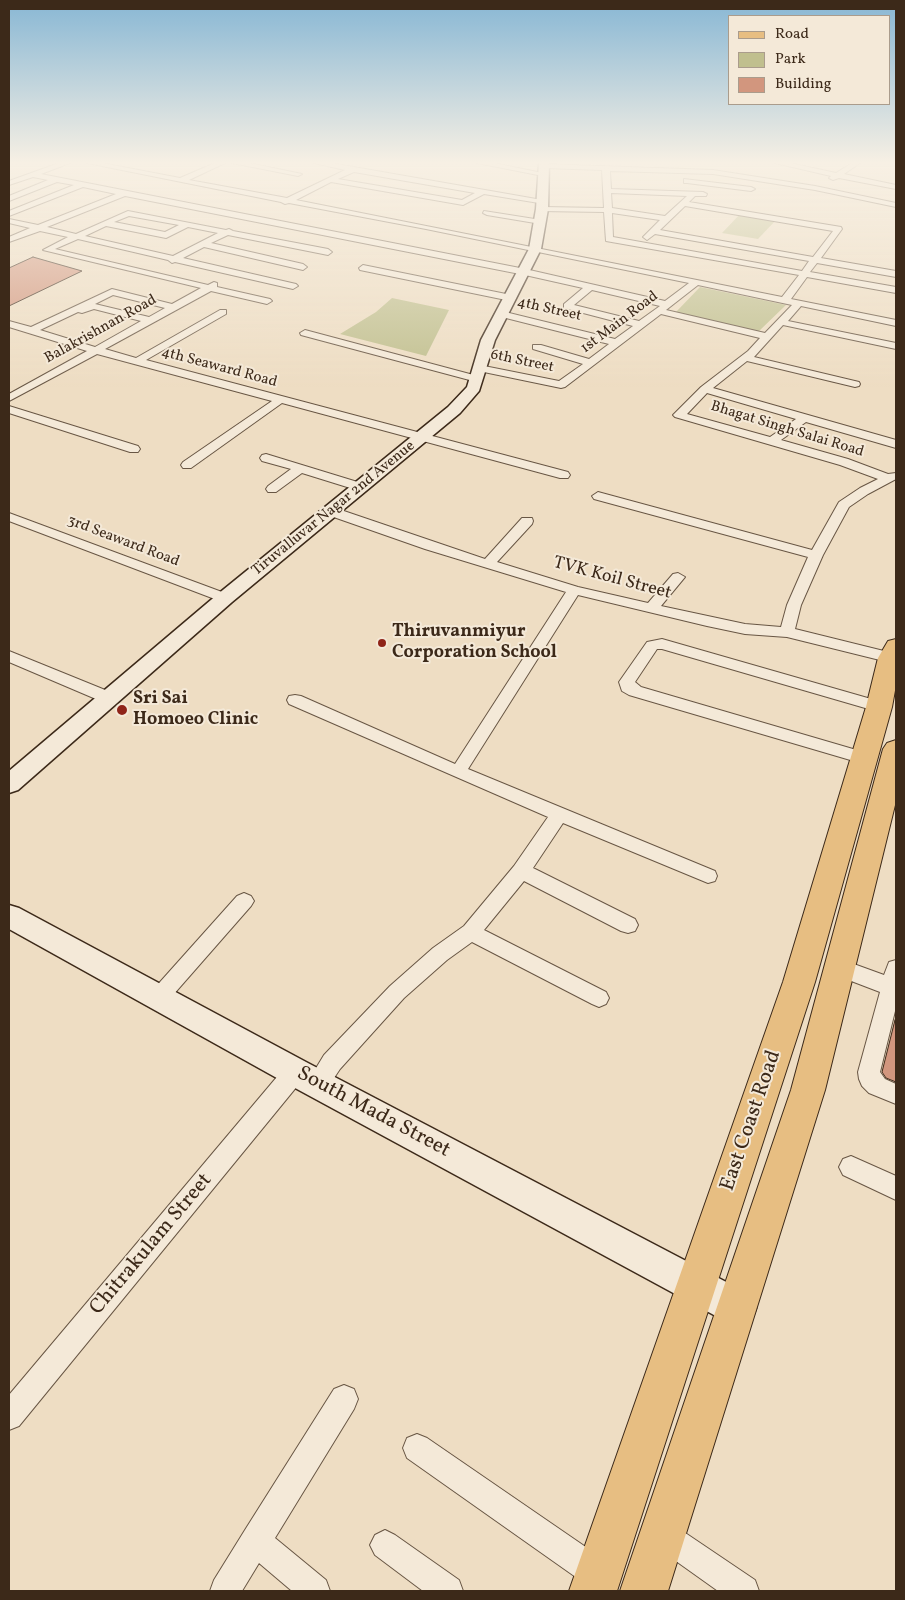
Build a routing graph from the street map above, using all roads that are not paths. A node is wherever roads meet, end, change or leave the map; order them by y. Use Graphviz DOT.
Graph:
graph roads {
  1 [pos="73,238"];
  2 [pos="84,238"];
  3 [pos="215,238"];
  4 [pos="255,238"];
  5 [pos="352,238"];
  6 [pos="410,238"];
  7 [pos="479,238"];
  8 [pos="537,238"];
  9 [pos="608,238"];
  10 [pos="647,238"];
  11 [pos="691,238"];
  12 [pos="826,238"];
  13 [pos="202,244"];
  14 [pos="640,244"];
  15 [pos="392,249"];
  16 [pos="535,249"];
  17 [pos="328,252"];
  18 [pos="175,258"];
  19 [pos="621,260"];
  20 [pos="815,260"];
  21 [pos="372,262"];
  22 [pos="303,266"];
  23 [pos="236,272"];
  24 [pos="294,272"];
  25 [pos="525,272"];
  26 [pos="147,273"];
  27 [pos="805,273"];
  28 [pos="896,274"];
  29 [pos="696,282"];
  30 [pos="293,286"];
  31 [pos="209,287"];
  32 [pos="590,287"];
  33 [pos="896,290"];
  34 [pos="511,298"];
  35 [pos="268,300"];
  36 [pos="785,300"];
  37 [pos="799,303"];
  38 [pos="669,305"];
  39 [pos="172,308"];
  40 [pos="223,312"];
  41 [pos="659,312"];
  42 [pos="501,314"];
  43 [pos="130,316"];
  44 [pos="149,320"];
  45 [pos="120,322"];
  46 [pos="781,322"];
  47 [pos="896,323"];
  48 [pos="9,324"];
  49 [pos="641,325"];
  50 [pos="34,331"];
  51 [pos="306,333"];
  52 [pos="768,337"];
  53 [pos="618,343"];
  54 [pos="896,346"];
  55 [pos="537,347"];
  56 [pos="95,350"];
  57 [pos="746,358"];
  58 [pos="138,361"];
  59 [pos="592,363"];
  60 [pos="478,374"];
  61 [pos="855,384"];
  62 [pos="560,385"];
  63 [pos="705,389"];
  64 [pos="9,398"];
  65 [pos="280,400"];
  66 [pos="9,409"];
  67 [pos="805,417"];
  68 [pos="422,437"];
  69 [pos="772,441"];
  70 [pos="896,444"];
  71 [pos="134,449"];
  72 [pos="266,458"];
  73 [pos="187,465"];
  74 [pos="299,469"];
  75 [pos="564,475"];
  76 [pos="892,476"];
  77 [pos="360,487"];
  78 [pos="272,489"];
  79 [pos="598,496"];
  80 [pos="330,511"];
  81 [pos="9,517"];
  82 [pos="527,521"];
  83 [pos="816,555"];
  84 [pos="488,564"];
  85 [pos="678,577"];
  86 [pos="574,590"];
  87 [pos="225,598"];
  88 [pos="651,609"];
  89 [pos="787,632"];
  90 [pos="894,654"];
  91 [pos="9,656"];
  92 [pos="109,698"];
  93 [pos="295,700"];
  94 [pos="879,707"];
  95 [pos="880,753"];
  96 [pos="458,772"];
  97 [pos="9,784"];
  98 [pos="559,814"];
  99 [pos="521,871"];
  100 [pos="708,876"];
  101 [pos="244,901"];
  102 [pos="9,916"];
  103 [pos="628,925"];
  104 [pos="471,932"];
  105 [pos="839,974"];
  106 [pos="892,984"];
  107 [pos="159,997"];
  108 [pos="599,998"];
  109 [pos="306,1078"];
  110 [pos="896,1094"];
  111 [pos="851,1167"];
  112 [pos="896,1188"];
  113 [pos="696,1286"];
  114 [pos="738,1308"];
  115 [pos="344,1398"];
  116 [pos="9,1416"];
  117 [pos="417,1448"];
  118 [pos="661,1533"];
  119 [pos="255,1540"];
  120 [pos="385,1545"];
  121 [pos="596,1583"];
  122 [pos="225,1591"];
  123 [pos="315,1591"];
  124 [pos="448,1591"];
  125 [pos="644,1591"];
  126 [pos="744,1591"];
  1 -- 26 [label="street"];
  2 -- 18 [label="street"];
  3 -- 13 [label="street"];
  4 -- 17 [label="street"];
  5 -- 15 [label="street"];
  5 -- 17 [label="street"];
  6 -- 15 [label="street"];
  7 -- 16 [label="street"];
  8 -- 16 [label="street, Tiruvalluvar Nagar 2nd Avenue"];
  9 -- 14 [label="street"];
  10 -- 14 [label="street"];
  11 -- 20 [label="street"];
  12 -- 20 [label="street"];
  13 -- 18 [label="street"];
  13 -- 22 [label="street"];
  14 -- 19 [label="street"];
  14 -- 27 [label="street"];
  15 -- 25 [label="street"];
  16 -- 19 [label="street"];
  16 -- 25 [label="street, Tiruvalluvar Nagar 2nd Avenue"];
  17 -- 22 [label="street"];
  18 -- 23 [label="street"];
  18 -- 26 [label="street"];
  19 -- 29 [label="street"];
  20 -- 27 [label="street"];
  20 -- 28 [label="street"];
  21 -- 34 [label="street"];
  22 -- 24 [label="street"];
  23 -- 30 [label="street"];
  23 -- 31 [label="street, Balakrishnan Road"];
  25 -- 32 [label="street"];
  25 -- 34 [label="street, Tiruvalluvar Nagar 2nd Avenue"];
  26 -- 31 [label="street"];
  27 -- 33 [label="street"];
  27 -- 36 [label="street"];
  29 -- 36 [label="street"];
  29 -- 38 [label="street, 1st Main Road"];
  31 -- 35 [label="street"];
  31 -- 39 [label="street, Balakrishnan Road"];
  32 -- 38 [label="street"];
  32 -- 49 [label="street"];
  34 -- 42 [label="street, Tiruvalluvar Nagar 2nd Avenue"];
  36 -- 37 [label="street"];
  37 -- 46 [label="street"];
  37 -- 47 [label="street"];
  38 -- 41 [label="street, 1st Main Road"];
  39 -- 44 [label="street, Balakrishnan Road"];
  39 -- 50 [label="street"];
  40 -- 58 [label="street"];
  41 -- 49 [label="street, 1st Main Road"];
  41 -- 52 [label="street"];
  42 -- 53 [label="street, 4th Street"];
  42 -- 60 [label="street, Tiruvalluvar Nagar 2nd Avenue"];
  43 -- 44 [label="street"];
  43 -- 45 [label="street"];
  43 -- 50 [label="street"];
  44 -- 56 [label="street, Balakrishnan Road"];
  46 -- 52 [label="street"];
  46 -- 54 [label="street"];
  48 -- 50 [label="street, 4th Seaward Road"];
  49 -- 53 [label="street, 1st Main Road"];
  50 -- 56 [label="street, 4th Seaward Road"];
  51 -- 60 [label="street, 6th Street"];
  52 -- 57 [label="street"];
  53 -- 59 [label="street, 1st Main Road"];
  55 -- 59 [label="street"];
  56 -- 58 [label="street, 4th Seaward Road"];
  56 -- 64 [label="street, Balakrishnan Road"];
  57 -- 61 [label="street"];
  57 -- 63 [label="street"];
  58 -- 65 [label="street, 4th Seaward Road"];
  59 -- 62 [label="street, 1st Main Road"];
  60 -- 62 [label="street, 6th Street"];
  60 -- 68 [label="street, Tiruvalluvar Nagar 2nd Avenue"];
  63 -- 67 [label="street"];
  63 -- 69 [label="street, Bhagat Singh Salai Road"];
  65 -- 68 [label="street, 4th Seaward Road"];
  65 -- 73 [label="street"];
  66 -- 71 [label="street"];
  67 -- 69 [label="street"];
  67 -- 70 [label="street"];
  68 -- 75 [label="street, 4th Seaward Road"];
  68 -- 77 [label="street, Tiruvalluvar Nagar 2nd Avenue"];
  69 -- 76 [label="street, Bhagat Singh Salai Road"];
  72 -- 74 [label="street"];
  74 -- 77 [label="street"];
  74 -- 78 [label="street"];
  76 -- 83 [label="street"];
  77 -- 80 [label="street, Tiruvalluvar Nagar 2nd Avenue"];
  79 -- 83 [label="street"];
  80 -- 84 [label="street, TVK Koil Street"];
  80 -- 87 [label="street, Tiruvalluvar Nagar 2nd Avenue"];
  81 -- 87 [label="street, 3rd Seaward Road"];
  82 -- 84 [label="street"];
  83 -- 89 [label="street"];
  84 -- 86 [label="street, TVK Koil Street"];
  85 -- 88 [label="street"];
  86 -- 88 [label="street, TVK Koil Street"];
  86 -- 96 [label="street"];
  87 -- 92 [label="street, Tiruvalluvar Nagar 2nd Avenue"];
  88 -- 89 [label="street, TVK Koil Street"];
  89 -- 90 [label="street, TVK Koil Street"];
  90 -- 94 [label="main road, East Coast Road"];
  91 -- 92 [label="street"];
  92 -- 97 [label="street, Tiruvalluvar Nagar 2nd Avenue"];
  93 -- 96 [label="street"];
  94 -- 95 [label="main road, East Coast Road"];
  94 -- 95 [label="street"];
  95 -- 105 [label="main road, East Coast Road"];
  95 -- 113 [label="main road, East Coast Road"];
  96 -- 98 [label="street"];
  98 -- 99 [label="street, Chitrakulam Street"];
  98 -- 100 [label="street"];
  99 -- 103 [label="street"];
  99 -- 104 [label="street, Chitrakulam Street"];
  101 -- 107 [label="street"];
  102 -- 107 [label="street, South Mada Street"];
  104 -- 108 [label="street"];
  104 -- 109 [label="street, Chitrakulam Street"];
  105 -- 106 [label="street"];
  105 -- 114 [label="main road, East Coast Road"];
  106 -- 110 [label="street"];
  107 -- 109 [label="street, South Mada Street"];
  109 -- 113 [label="street, South Mada Street"];
  109 -- 116 [label="street, Chitrakulam Street"];
  111 -- 112 [label="street"];
  113 -- 114 [label="street, South Mada Street"];
  113 -- 121 [label="main road, East Coast Road"];
  114 -- 118 [label="main road, East Coast Road"];
  115 -- 119 [label="street"];
  117 -- 121 [label="street"];
  118 -- 125 [label="main road, East Coast Road"];
  118 -- 126 [label="street"];
  119 -- 122 [label="street"];
  119 -- 123 [label="street"];
  120 -- 124 [label="street"];
}
